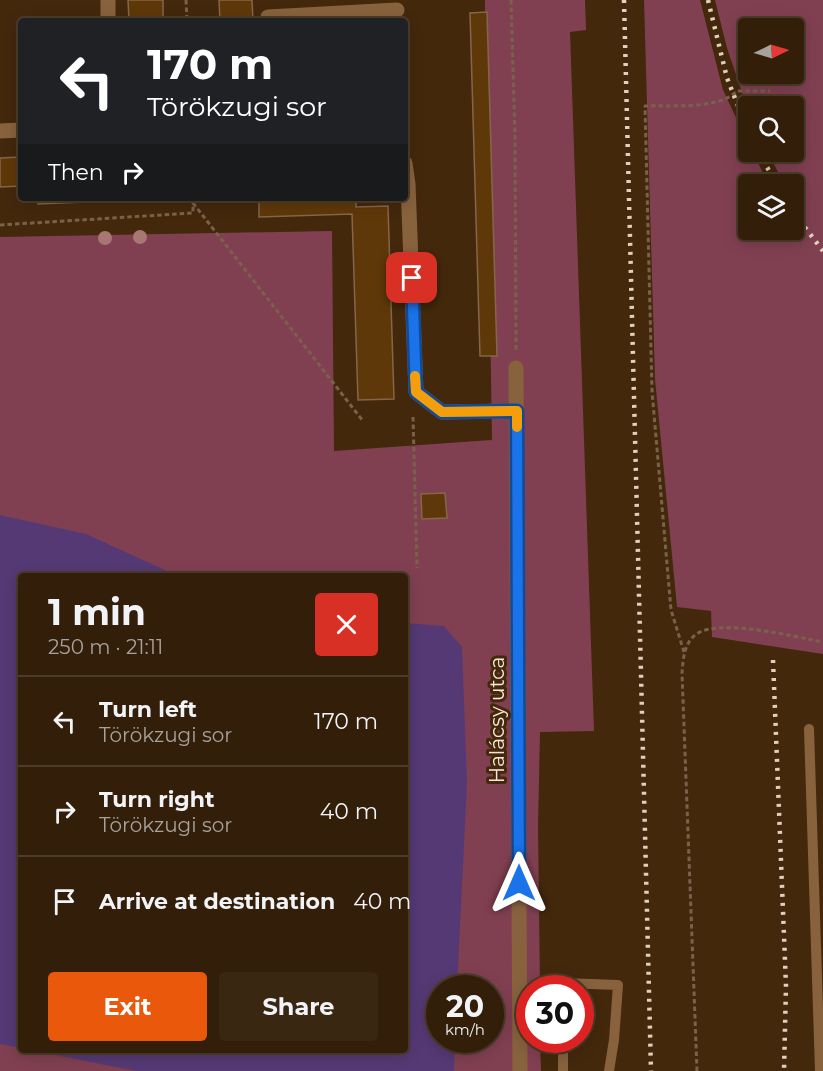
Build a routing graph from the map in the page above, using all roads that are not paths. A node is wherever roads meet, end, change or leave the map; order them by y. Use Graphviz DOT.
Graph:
graph roads {
  1 [pos="108,0"];
  2 [pos="397,10"];
  3 [pos="108,18"];
  4 [pos="268,18"];
  5 [pos="0,130"];
  6 [pos="18,130"];
  7 [pos="408,184"];
  8 [pos="516,368"];
  9 [pos="517,411"];
  10 [pos="809,729"];
  11 [pos="594,984"];
  12 [pos="563,1053"];
  13 [pos="519,1071"];
  14 [pos="563,1071"];
  15 [pos="609,1071"];
  16 [pos="820,1071"];
  1 -- 3 [label="street"];
  2 -- 4 [label="street"];
  5 -- 6 [label="street"];
  7 -- 9 [label="street"];
  8 -- 9 [label="street, Halácsy utca"];
  9 -- 13 [label="street, Halácsy utca"];
  10 -- 16 [label="lane"];
  11 -- 15 [label="lane"];
  12 -- 14 [label="lane"];
}
